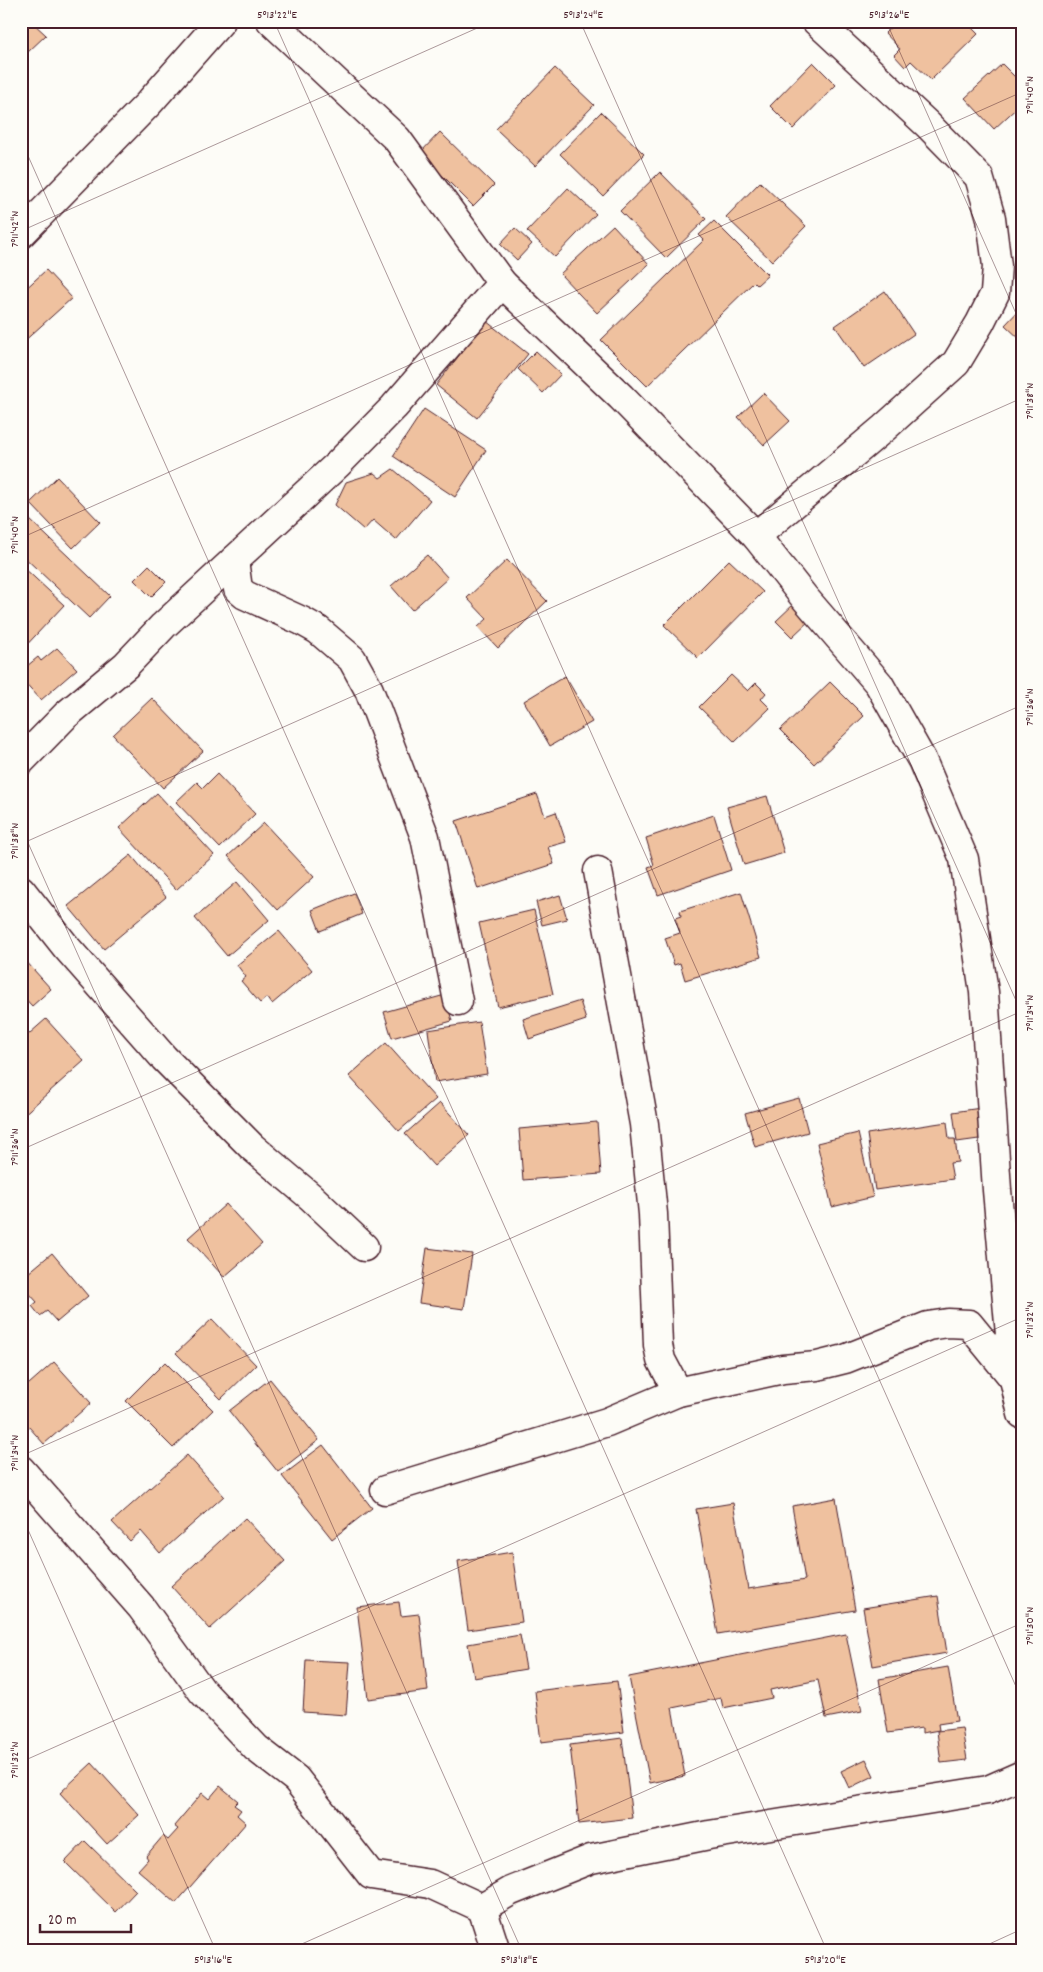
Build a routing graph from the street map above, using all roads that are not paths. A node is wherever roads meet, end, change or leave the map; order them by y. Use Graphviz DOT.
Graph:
graph roads {
  1 [pos="221,21"];
  2 [pos="271,21"];
  3 [pos="816,21"];
  4 [pos="21,234"];
  5 [pos="502,283"];
  6 [pos="756,536"];
  7 [pos="234,560"];
  8 [pos="21,761"];
  9 [pos="598,871"];
  10 [pos="21,890"];
  11 [pos="458,1001"];
  12 [pos="364,1247"];
  13 [pos="1014,1379"];
  14 [pos="678,1392"];
  15 [pos="1022,1414"];
  16 [pos="21,1470"];
  17 [pos="385,1490"];
  18 [pos="1022,1775"];
  19 [pos="482,1908"];
  20 [pos="496,1951"];
  1 -- 4 [label="street"];
  2 -- 5 [label="street"];
  3 -- 6 [label="street"];
  5 -- 6 [label="street"];
  5 -- 7 [label="street"];
  6 -- 13 [label="street"];
  7 -- 8 [label="street"];
  7 -- 11 [label="street"];
  9 -- 14 [label="street"];
  10 -- 12 [label="street"];
  13 -- 14 [label="street"];
  13 -- 15 [label="street"];
  14 -- 17 [label="street"];
  16 -- 19 [label="street"];
  18 -- 19 [label="street"];
  19 -- 20 [label="street"];
}
